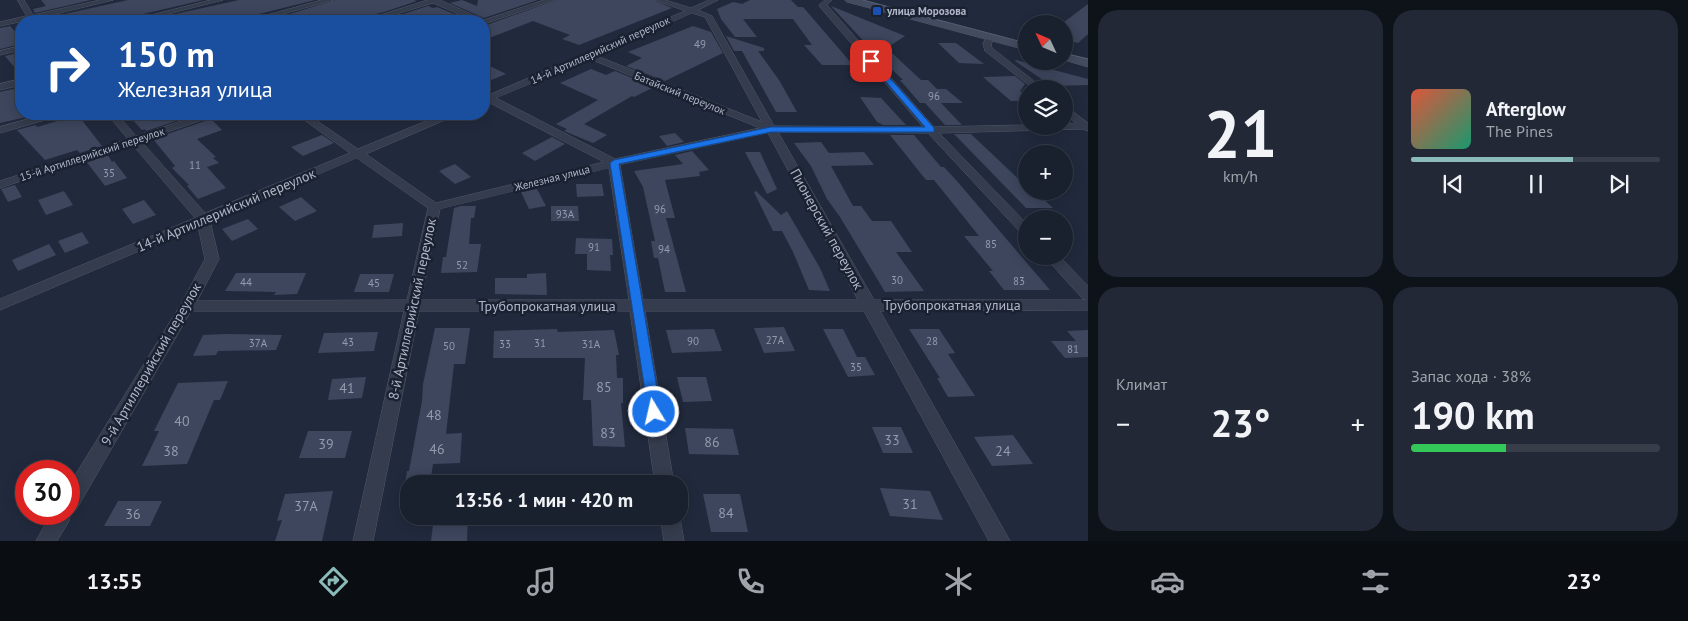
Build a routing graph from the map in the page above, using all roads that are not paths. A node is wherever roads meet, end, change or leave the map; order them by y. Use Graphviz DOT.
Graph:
graph roads {
  1 [pos="20,0"];
  2 [pos="110,0"];
  3 [pos="220,0"];
  4 [pos="330,0"];
  5 [pos="434,0"];
  6 [pos="552,0"];
  7 [pos="658,0"];
  8 [pos="715,0"];
  9 [pos="829,0"];
  10 [pos="850,0"];
  11 [pos="692,10"];
  12 [pos="29,15"];
  13 [pos="48,15"];
  14 [pos="157,15"];
  15 [pos="273,15"];
  16 [pos="385,15"];
  17 [pos="467,15"];
  18 [pos="490,19"];
  19 [pos="15,22"];
  20 [pos="0,24"];
  21 [pos="991,38"];
  22 [pos="1018,45"];
  23 [pos="15,49"];
  24 [pos="0,53"];
  25 [pos="590,56"];
  26 [pos="1073,59"];
  27 [pos="1088,63"];
  28 [pos="1028,80"];
  29 [pos="15,83"];
  30 [pos="0,87"];
  31 [pos="490,97"];
  32 [pos="490,101"];
  33 [pos="1073,115"];
  34 [pos="35,120"];
  35 [pos="117,120"];
  36 [pos="193,120"];
  37 [pos="309,120"];
  38 [pos="437,120"];
  39 [pos="1087,127"];
  40 [pos="771,129"];
  41 [pos="0,130"];
  42 [pos="932,130"];
  43 [pos="134,140"];
  44 [pos="356,154"];
  45 [pos="614,163"];
  46 [pos="0,184"];
  47 [pos="434,207"];
  48 [pos="203,219"];
  49 [pos="1018,221"];
  50 [pos="1060,265"];
  51 [pos="1088,295"];
  52 [pos="0,305"];
  53 [pos="1088,305"];
  54 [pos="187,306"];
  55 [pos="413,306"];
  56 [pos="637,306"];
  57 [pos="870,306"];
  58 [pos="664,475"];
  59 [pos="80,485"];
  60 [pos="55,525"];
  61 [pos="671,525"];
  62 [pos="46,541"];
  63 [pos="363,541"];
  64 [pos="674,541"];
  65 [pos="1000,541"];
  1 -- 12 [label="street"];
  2 -- 13 [label="street"];
  3 -- 14 [label="street"];
  4 -- 15 [label="street"];
  5 -- 16 [label="street"];
  5 -- 17 [label="street"];
  6 -- 18 [label="street"];
  7 -- 11 [label="street, Пионерский переулок"];
  8 -- 11 [label="street, 14-й Артиллерийский переулок"];
  9 -- 42 [label="street"];
  10 -- 21 [label="main road"];
  11 -- 25 [label="street, 14-й Артиллерийский переулок"];
  11 -- 40 [label="street, Пионерский переулок"];
  19 -- 20 [label="street"];
  21 -- 22 [label="main road"];
  21 -- 28 [label="street"];
  23 -- 24 [label="street"];
  25 -- 31 [label="street, 14-й Артиллерийский переулок"];
  25 -- 40 [label="street, Батайский переулок"];
  26 -- 27 [label="main road"];
  29 -- 30 [label="street"];
  32 -- 45 [label="street"];
  33 -- 39 [label="street"];
  34 -- 41 [label="street"];
  35 -- 43 [label="street"];
  36 -- 43 [label="street, 15-й Артиллерийский переулок"];
  37 -- 44 [label="street, 8-й Артиллерийский переулок"];
  38 -- 44 [label="street, 14-й Артиллерийский переулок"];
  39 -- 42 [label="street, Железная улица"];
  40 -- 42 [label="street, Железная улица"];
  40 -- 45 [label="street, Железная улица"];
  40 -- 57 [label="street, Пионерский переулок"];
  42 -- 49 [label="street"];
  43 -- 46 [label="street, 15-й Артиллерийский переулок"];
  43 -- 48 [label="street"];
  44 -- 47 [label="street, 8-й Артиллерийский переулок"];
  44 -- 48 [label="street, 14-й Артиллерийский переулок"];
  45 -- 47 [label="street, Железная улица"];
  45 -- 56 [label="street"];
  47 -- 55 [label="street, 8-й Артиллерийский переулок"];
  48 -- 52 [label="street, 14-й Артиллерийский переулок"];
  48 -- 54 [label="street, 9-й Артиллерийский переулок"];
  50 -- 51 [label="street"];
  53 -- 57 [label="street, Трубопрокатная улица"];
  54 -- 55 [label="street, Трубопрокатная улица"];
  54 -- 59 [label="street, 9-й Артиллерийский переулок"];
  55 -- 56 [label="street, Трубопрокатная улица"];
  55 -- 63 [label="street, 8-й Артиллерийский переулок"];
  56 -- 57 [label="street, Трубопрокатная улица"];
  56 -- 58 [label="street"];
  57 -- 65 [label="street, Пионерский переулок"];
  60 -- 62 [label="street"];
  61 -- 64 [label="street"];
}
